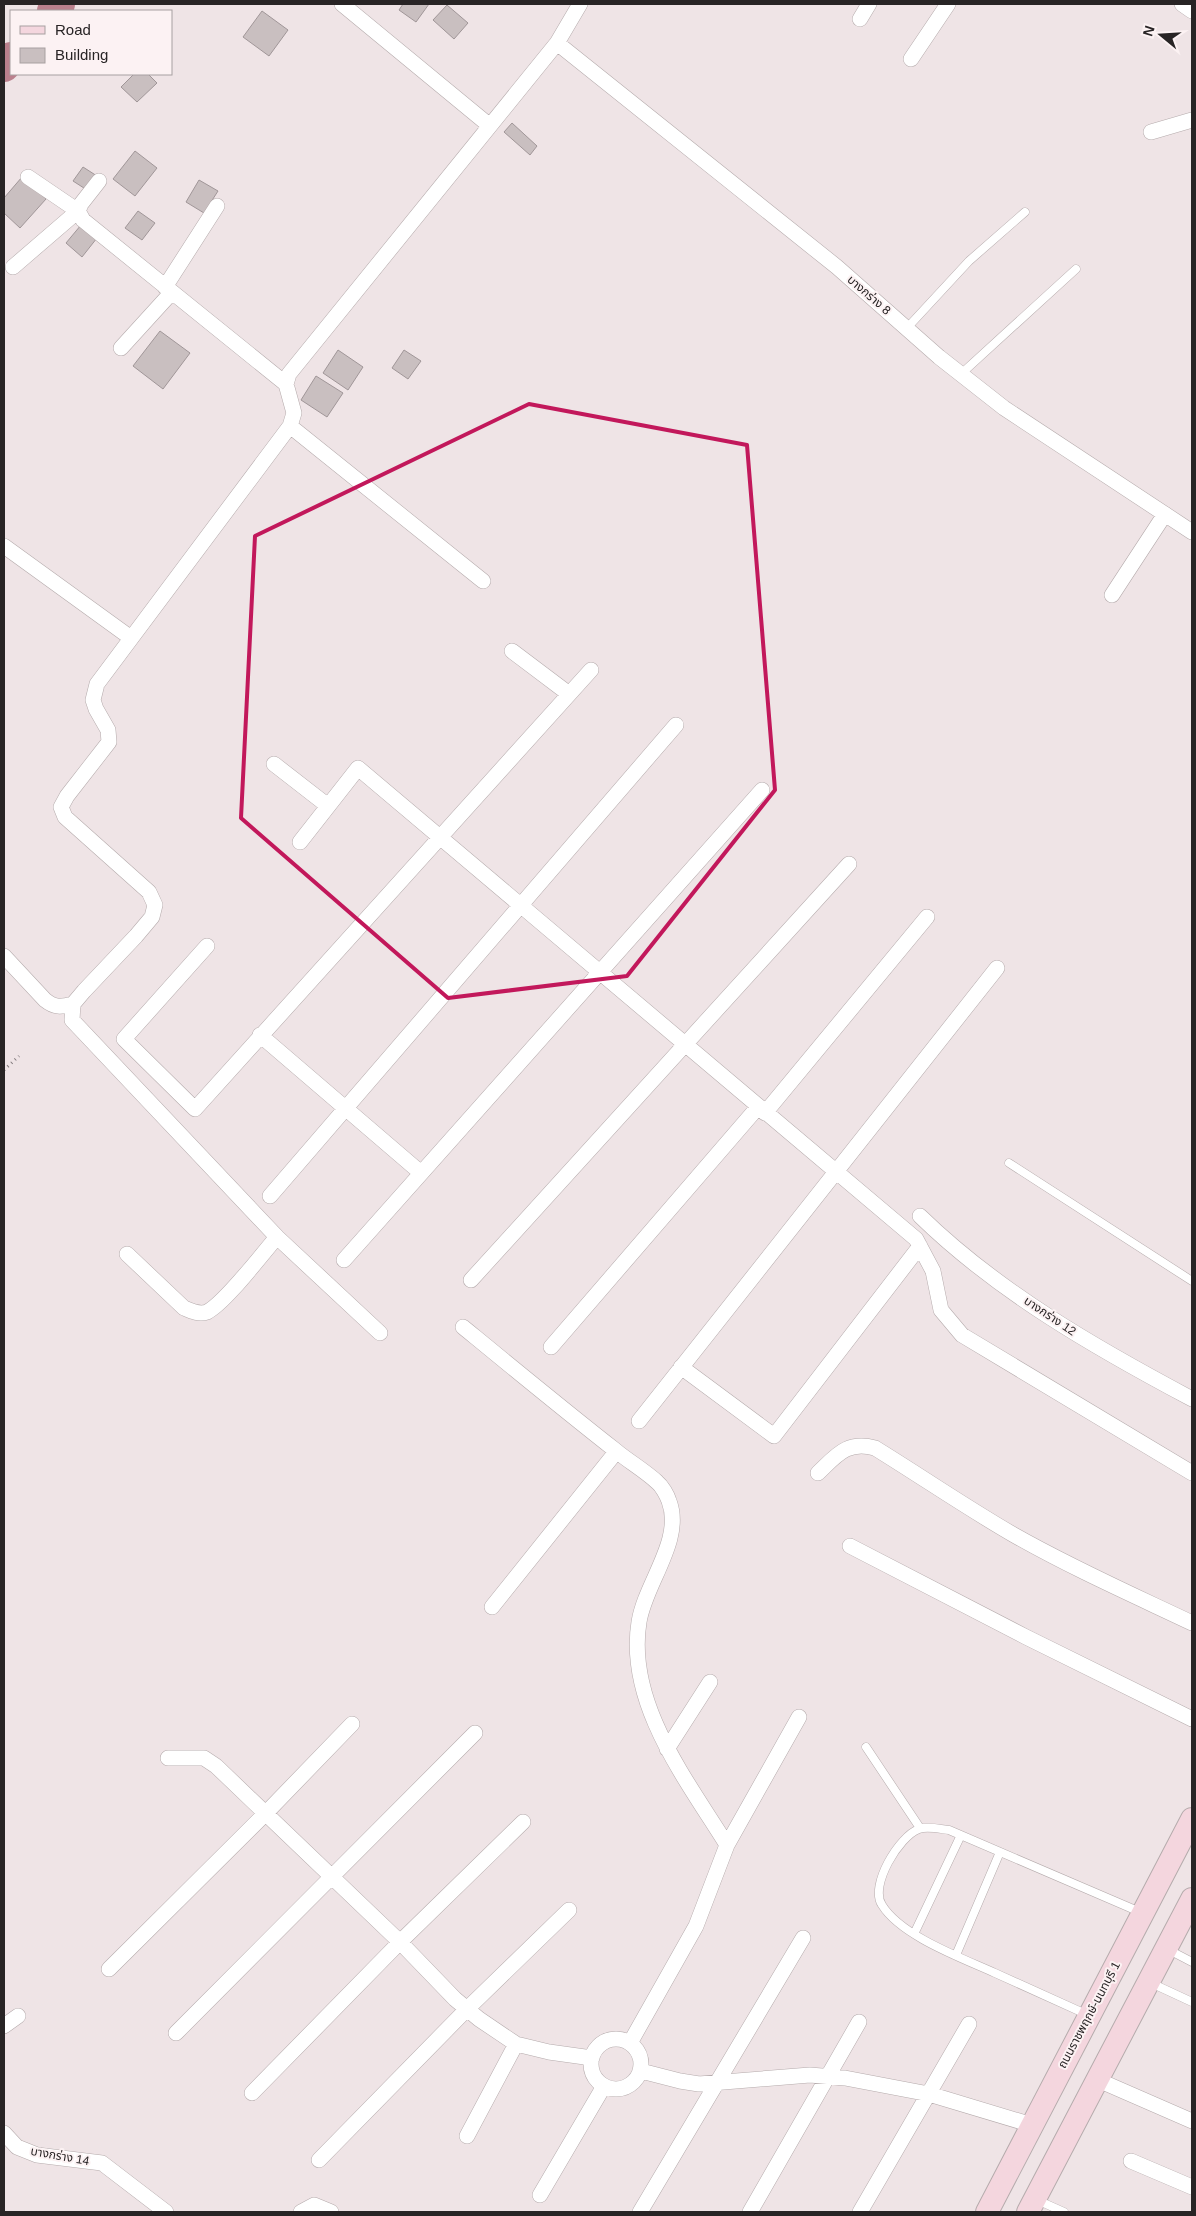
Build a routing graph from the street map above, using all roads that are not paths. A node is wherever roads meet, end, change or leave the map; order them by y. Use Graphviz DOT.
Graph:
graph roads {
  1 [pos="342,4"];
  2 [pos="580,4"];
  3 [pos="869,4"];
  4 [pos="948,4"];
  5 [pos="1182,4"];
  6 [pos="1192,11"];
  7 [pos="860,19"];
  8 [pos="557,43"];
  9 [pos="911,59"];
  10 [pos="1192,120"];
  11 [pos="490,126"];
  12 [pos="1151,132"];
  13 [pos="28,177"];
  14 [pos="98,181"];
  15 [pos="217,206"];
  16 [pos="78,211"];
  17 [pos="1025,212"];
  18 [pos="14,267"];
  19 [pos="1076,269"];
  20 [pos="169,290"];
  21 [pos="908,328"];
  22 [pos="120,348"];
  23 [pos="961,374"];
  24 [pos="286,384"];
  25 [pos="290,426"];
  26 [pos="1165,514"];
  27 [pos="1192,532"];
  28 [pos="4,546"];
  29 [pos="483,580"];
  30 [pos="1112,595"];
  31 [pos="131,638"];
  32 [pos="512,651"];
  33 [pos="591,670"];
  34 [pos="569,694"];
  35 [pos="676,724"];
  36 [pos="274,764"];
  37 [pos="762,790"];
  38 [pos="328,806"];
  39 [pos="440,837"];
  40 [pos="300,842"];
  41 [pos="849,864"];
  42 [pos="520,905"];
  43 [pos="927,916"];
  44 [pos="207,946"];
  45 [pos="4,956"];
  46 [pos="997,968"];
  47 [pos="600,973"];
  48 [pos="73,1004"];
  49 [pos="260,1034"];
  50 [pos="685,1045"];
  51 [pos="345,1109"];
  52 [pos="762,1110"];
  53 [pos="1009,1163"];
  54 [pos="834,1172"];
  55 [pos="421,1173"];
  56 [pos="270,1196"];
  57 [pos="920,1216"];
  58 [pos="277,1236"];
  59 [pos="920,1246"];
  60 [pos="128,1254"];
  61 [pos="344,1260"];
  62 [pos="471,1280"];
  63 [pos="1192,1281"];
  64 [pos="463,1326"];
  65 [pos="380,1333"];
  66 [pos="551,1347"];
  67 [pos="681,1368"];
  68 [pos="1192,1399"];
  69 [pos="639,1421"];
  70 [pos="616,1452"];
  71 [pos="818,1473"];
  72 [pos="1192,1473"];
  73 [pos="850,1546"];
  74 [pos="492,1607"];
  75 [pos="1192,1623"];
  76 [pos="710,1682"];
  77 [pos="799,1717"];
  78 [pos="1192,1719"];
  79 [pos="352,1724"];
  80 [pos="475,1733"];
  81 [pos="866,1747"];
  82 [pos="667,1749"];
  83 [pos="168,1758"];
  84 [pos="266,1814"];
  85 [pos="1192,1819"];
  86 [pos="523,1822"];
  87 [pos="920,1828"];
  88 [pos="961,1836"];
  89 [pos="727,1844"];
  90 [pos="1000,1852"];
  91 [pos="332,1878"];
  92 [pos="1192,1899"];
  93 [pos="569,1910"];
  94 [pos="1143,1913"];
  95 [pos="914,1934"];
  96 [pos="803,1938"];
  97 [pos="400,1942"];
  98 [pos="1167,1949"];
  99 [pos="956,1955"];
  100 [pos="1192,1962"];
  101 [pos="109,1969"];
  102 [pos="1149,1982"];
  103 [pos="1192,2002"];
  104 [pos="467,2009"];
  105 [pos="1088,2015"];
  106 [pos="18,2016"];
  107 [pos="859,2022"];
  108 [pos="969,2024"];
  109 [pos="4,2026"];
  110 [pos="176,2033"];
  111 [pos="630,2043"];
  112 [pos="516,2044"];
  113 [pos="592,2058"];
  114 [pos="641,2071"];
  115 [pos="828,2076"];
  116 [pos="1098,2080"];
  117 [pos="717,2083"];
  118 [pos="604,2086"];
  119 [pos="252,2093"];
  120 [pos="929,2094"];
  121 [pos="1192,2121"];
  122 [pos="1032,2125"];
  123 [pos="4,2133"];
  124 [pos="467,2136"];
  125 [pos="319,2160"];
  126 [pos="1131,2161"];
  127 [pos="1192,2187"];
  128 [pos="540,2195"];
  129 [pos="1031,2206"];
  130 [pos="166,2212"];
  131 [pos="301,2212"];
  132 [pos="331,2212"];
  133 [pos="640,2212"];
  134 [pos="750,2212"];
  135 [pos="860,2212"];
  136 [pos="986,2212"];
  137 [pos="1064,2212"];
  1 -- 11 [label="street"];
  2 -- 8 [label="street"];
  3 -- 7 [label="street"];
  4 -- 9 [label="street"];
  5 -- 6 [label="street"];
  8 -- 11 [label="street"];
  8 -- 21 [label="street, บางกร่าง 8"];
  10 -- 12 [label="street"];
  11 -- 24 [label="street"];
  13 -- 16 [label="street"];
  14 -- 16 [label="street"];
  15 -- 20 [label="street"];
  16 -- 18 [label="street"];
  16 -- 20 [label="street"];
  17 -- 21 [label="lane"];
  19 -- 23 [label="lane"];
  20 -- 22 [label="street"];
  20 -- 24 [label="street"];
  21 -- 23 [label="street, บางกร่าง 8"];
  23 -- 26 [label="street, บางกร่าง 8"];
  24 -- 25 [label="street"];
  25 -- 29 [label="street"];
  25 -- 31 [label="street"];
  26 -- 27 [label="street, บางกร่าง 8"];
  26 -- 30 [label="street"];
  28 -- 31 [label="street"];
  31 -- 48 [label="street"];
  32 -- 34 [label="street"];
  33 -- 34 [label="street"];
  34 -- 39 [label="street"];
  35 -- 42 [label="street"];
  36 -- 38 [label="street"];
  37 -- 47 [label="street"];
  38 -- 39 [label="street"];
  38 -- 40 [label="street"];
  39 -- 42 [label="street"];
  39 -- 49 [label="street"];
  41 -- 50 [label="street"];
  42 -- 47 [label="street"];
  42 -- 51 [label="street"];
  43 -- 52 [label="street"];
  44 -- 49 [label="street"];
  45 -- 48 [label="street"];
  46 -- 54 [label="street"];
  47 -- 50 [label="street"];
  47 -- 55 [label="street"];
  48 -- 58 [label="street"];
  49 -- 51 [label="street"];
  50 -- 52 [label="street"];
  50 -- 62 [label="street"];
  51 -- 55 [label="street"];
  51 -- 56 [label="street"];
  52 -- 54 [label="street"];
  52 -- 66 [label="street"];
  53 -- 63 [label="lane"];
  54 -- 59 [label="street"];
  54 -- 67 [label="street"];
  55 -- 61 [label="street"];
  57 -- 68 [label="street, บางกร่าง 12"];
  58 -- 60 [label="street"];
  58 -- 65 [label="street"];
  59 -- 67 [label="street"];
  59 -- 72 [label="street"];
  64 -- 70 [label="street"];
  67 -- 69 [label="street"];
  70 -- 74 [label="street"];
  70 -- 82 [label="street"];
  71 -- 75 [label="street"];
  73 -- 78 [label="street"];
  76 -- 82 [label="street"];
  77 -- 89 [label="street"];
  79 -- 84 [label="street"];
  80 -- 91 [label="street"];
  81 -- 87 [label="lane"];
  82 -- 89 [label="street"];
  83 -- 84 [label="street"];
  84 -- 91 [label="street"];
  84 -- 101 [label="street"];
  85 -- 94 [label="main road, ถนนราชพฤกษ์-นนทบุรี 1"];
  86 -- 97 [label="street"];
  87 -- 88 [label="lane"];
  87 -- 95 [label="lane"];
  88 -- 90 [label="lane"];
  88 -- 95 [label="lane"];
  89 -- 111 [label="street"];
  90 -- 94 [label="lane"];
  90 -- 99 [label="lane"];
  91 -- 97 [label="street"];
  91 -- 110 [label="street"];
  92 -- 98 [label="main road"];
  93 -- 104 [label="street"];
  94 -- 105 [label="main road, ถนนราชพฤกษ์-นนทบุรี 1"];
  95 -- 99 [label="lane"];
  96 -- 117 [label="street"];
  97 -- 104 [label="street"];
  97 -- 119 [label="street"];
  98 -- 100 [label="lane"];
  98 -- 102 [label="main road"];
  99 -- 105 [label="lane"];
  102 -- 103 [label="lane"];
  102 -- 116 [label="main road"];
  104 -- 112 [label="street"];
  104 -- 125 [label="street"];
  105 -- 122 [label="main road, ถนนราชพฤกษ์-นนทบุรี 1"];
  106 -- 109 [label="street"];
  107 -- 115 [label="street"];
  108 -- 120 [label="street"];
  111 -- 113 [label="street"];
  111 -- 114 [label="street"];
  112 -- 113 [label="street"];
  112 -- 124 [label="street"];
  113 -- 118 [label="street"];
  114 -- 117 [label="street"];
  114 -- 118 [label="street"];
  115 -- 117 [label="street"];
  115 -- 120 [label="street"];
  115 -- 134 [label="street"];
  116 -- 121 [label="street"];
  116 -- 129 [label="main road"];
  117 -- 133 [label="street"];
  118 -- 128 [label="street"];
  120 -- 122 [label="street"];
  120 -- 135 [label="street"];
  122 -- 136 [label="main road, ถนนราชพฤกษ์-นนทบุรี 1"];
  123 -- 130 [label="street, บางกร่าง 14"];
  126 -- 127 [label="street"];
  129 -- 137 [label="lane"];
  131 -- 132 [label="street"];
}
